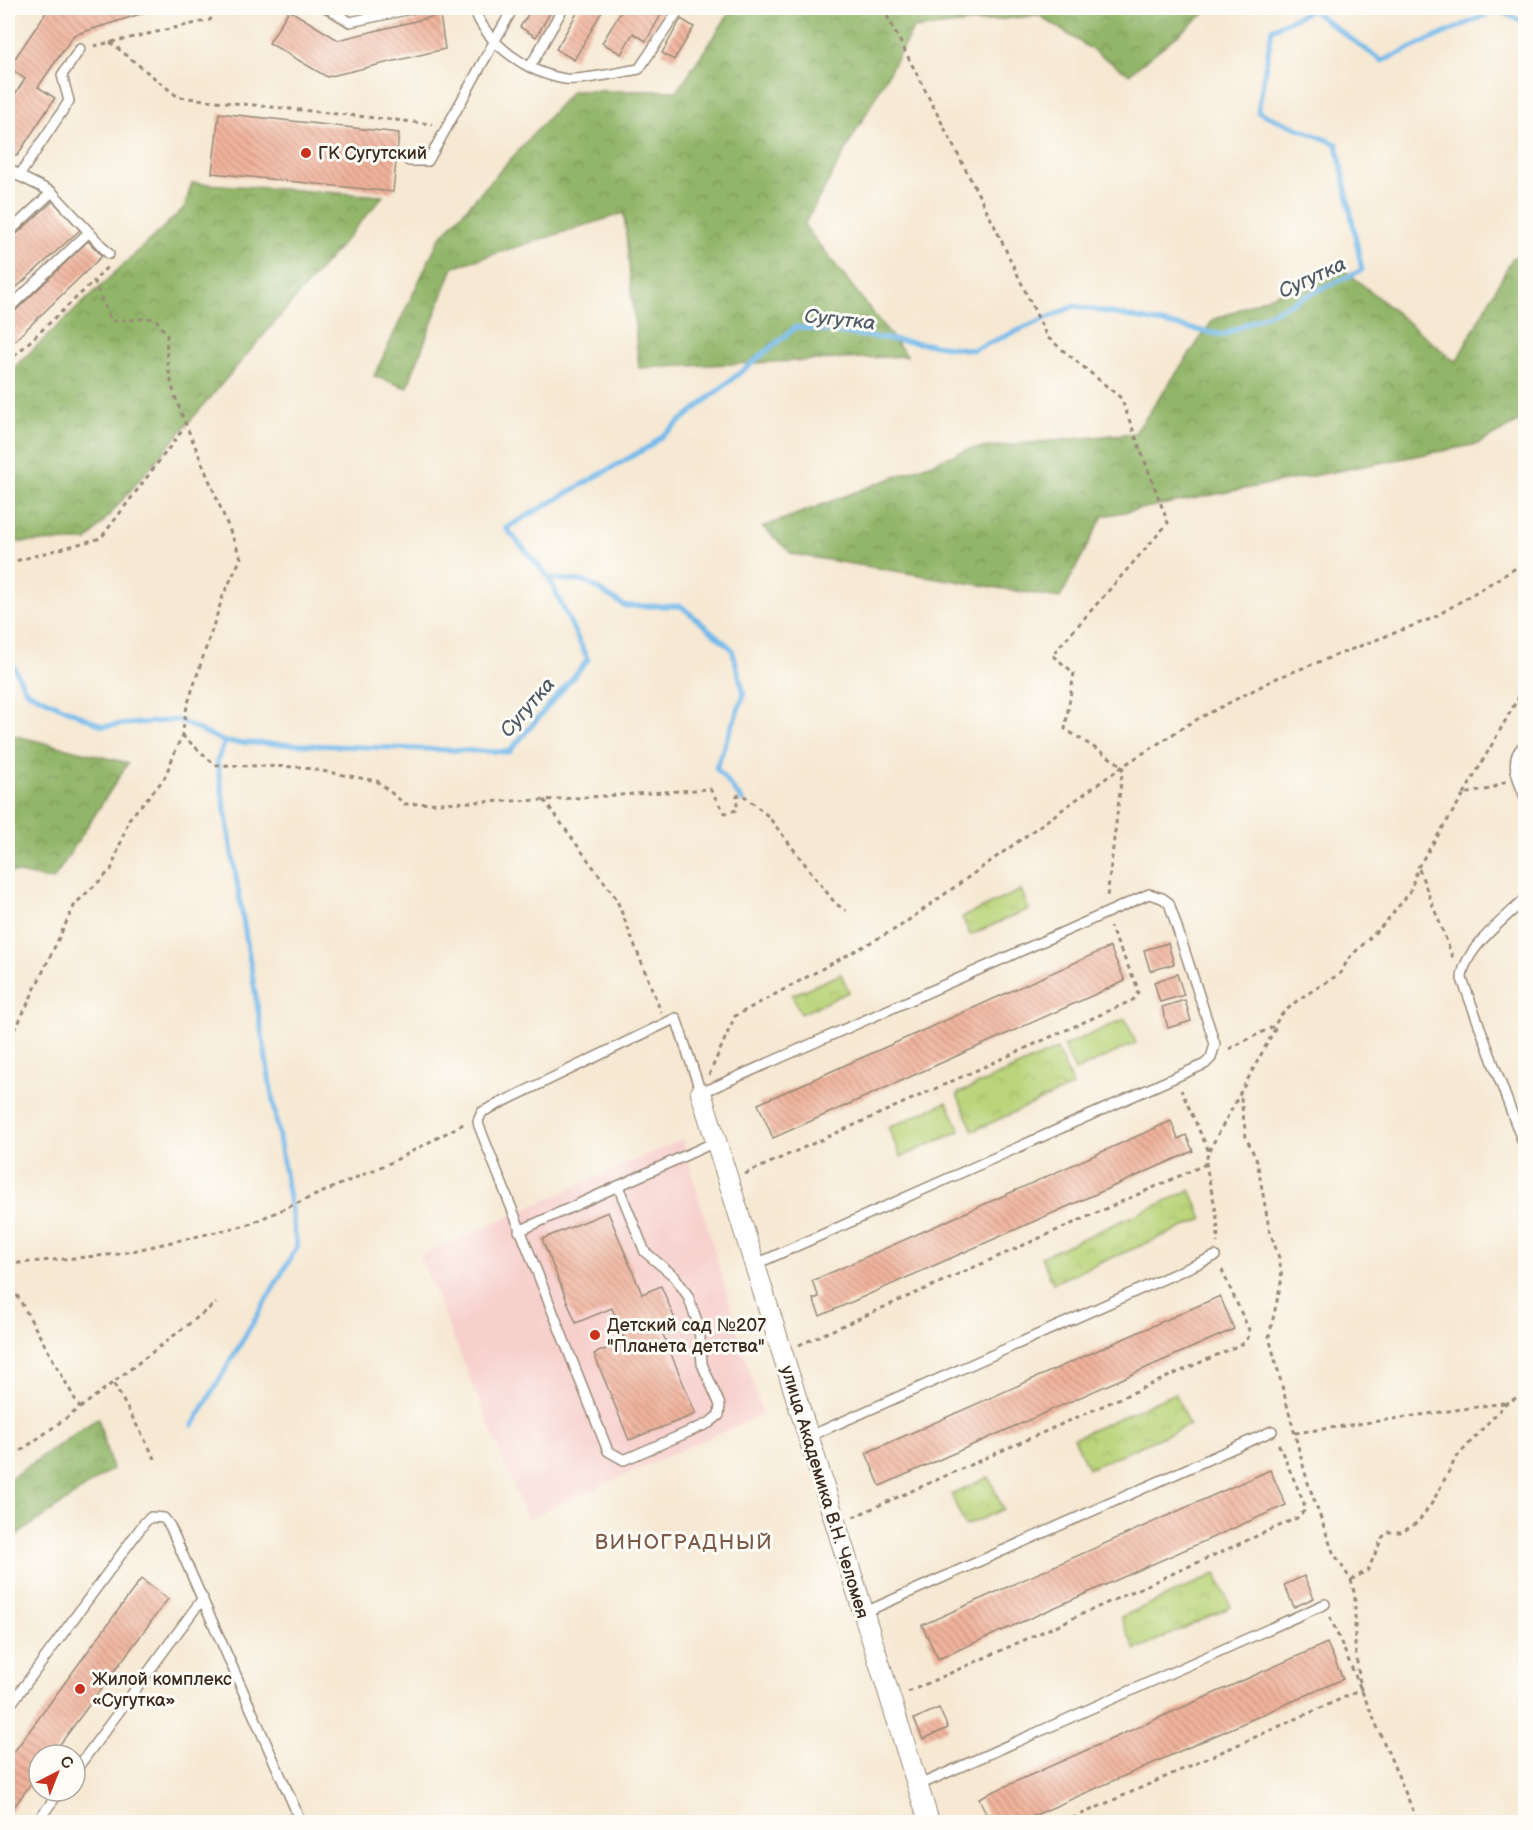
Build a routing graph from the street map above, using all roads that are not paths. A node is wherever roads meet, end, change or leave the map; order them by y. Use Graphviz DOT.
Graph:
graph roads {
  1 [pos="327,8"];
  2 [pos="415,8"];
  3 [pos="474,8"];
  4 [pos="513,8"];
  5 [pos="563,8"];
  6 [pos="680,8"];
  7 [pos="493,40"];
  8 [pos="80,49"];
  9 [pos="530,67"];
  10 [pos="409,161"];
  11 [pos="8,167"];
  12 [pos="19,176"];
  13 [pos="52,192"];
  14 [pos="89,232"];
  15 [pos="8,233"];
  16 [pos="109,254"];
  17 [pos="8,309"];
  18 [pos="1526,744"];
  19 [pos="1526,800"];
  20 [pos="1526,898"];
  21 [pos="701,1093"];
  22 [pos="715,1142"];
  23 [pos="1526,1151"];
  24 [pos="618,1186"];
  25 [pos="519,1231"];
  26 [pos="1215,1256"];
  27 [pos="754,1265"];
  28 [pos="1272,1431"];
  29 [pos="808,1437"];
  30 [pos="203,1598"];
  31 [pos="1325,1604"];
  32 [pos="863,1613"];
  33 [pos="8,1708"];
  34 [pos="87,1755"];
  35 [pos="917,1786"];
  36 [pos="51,1803"];
  37 [pos="37,1822"];
  38 [pos="302,1822"];
  39 [pos="929,1822"];
  1 -- 2 [label="lane"];
  3 -- 7 [label="lane"];
  4 -- 7 [label="lane"];
  5 -- 9 [label="lane"];
  6 -- 9 [label="lane"];
  7 -- 9 [label="lane"];
  7 -- 10 [label="lane"];
  8 -- 12 [label="lane"];
  11 -- 12 [label="lane"];
  12 -- 13 [label="lane"];
  13 -- 14 [label="lane"];
  13 -- 15 [label="lane"];
  14 -- 16 [label="lane"];
  14 -- 17 [label="lane"];
  18 -- 19 [label="lane"];
  20 -- 23 [label="lane"];
  21 -- 22 [label="street, улица Академика В.Н. Челомея"];
  21 -- 25 [label="lane"];
  21 -- 27 [label="lane"];
  22 -- 24 [label="lane"];
  22 -- 27 [label="street, улица Академика В.Н. Челомея"];
  24 -- 25 [label="lane"];
  24 -- 25 [label="lane"];
  26 -- 29 [label="lane"];
  27 -- 29 [label="street, улица Академика В.Н. Челомея"];
  28 -- 32 [label="lane"];
  29 -- 32 [label="street, улица Академика В.Н. Челомея"];
  30 -- 33 [label="lane"];
  30 -- 34 [label="lane"];
  30 -- 38 [label="lane"];
  31 -- 35 [label="lane"];
  32 -- 35 [label="street, улица Академика В.Н. Челомея"];
  35 -- 39 [label="street, улица Академика В.Н. Челомея"];
  36 -- 37 [label="lane"];
}
